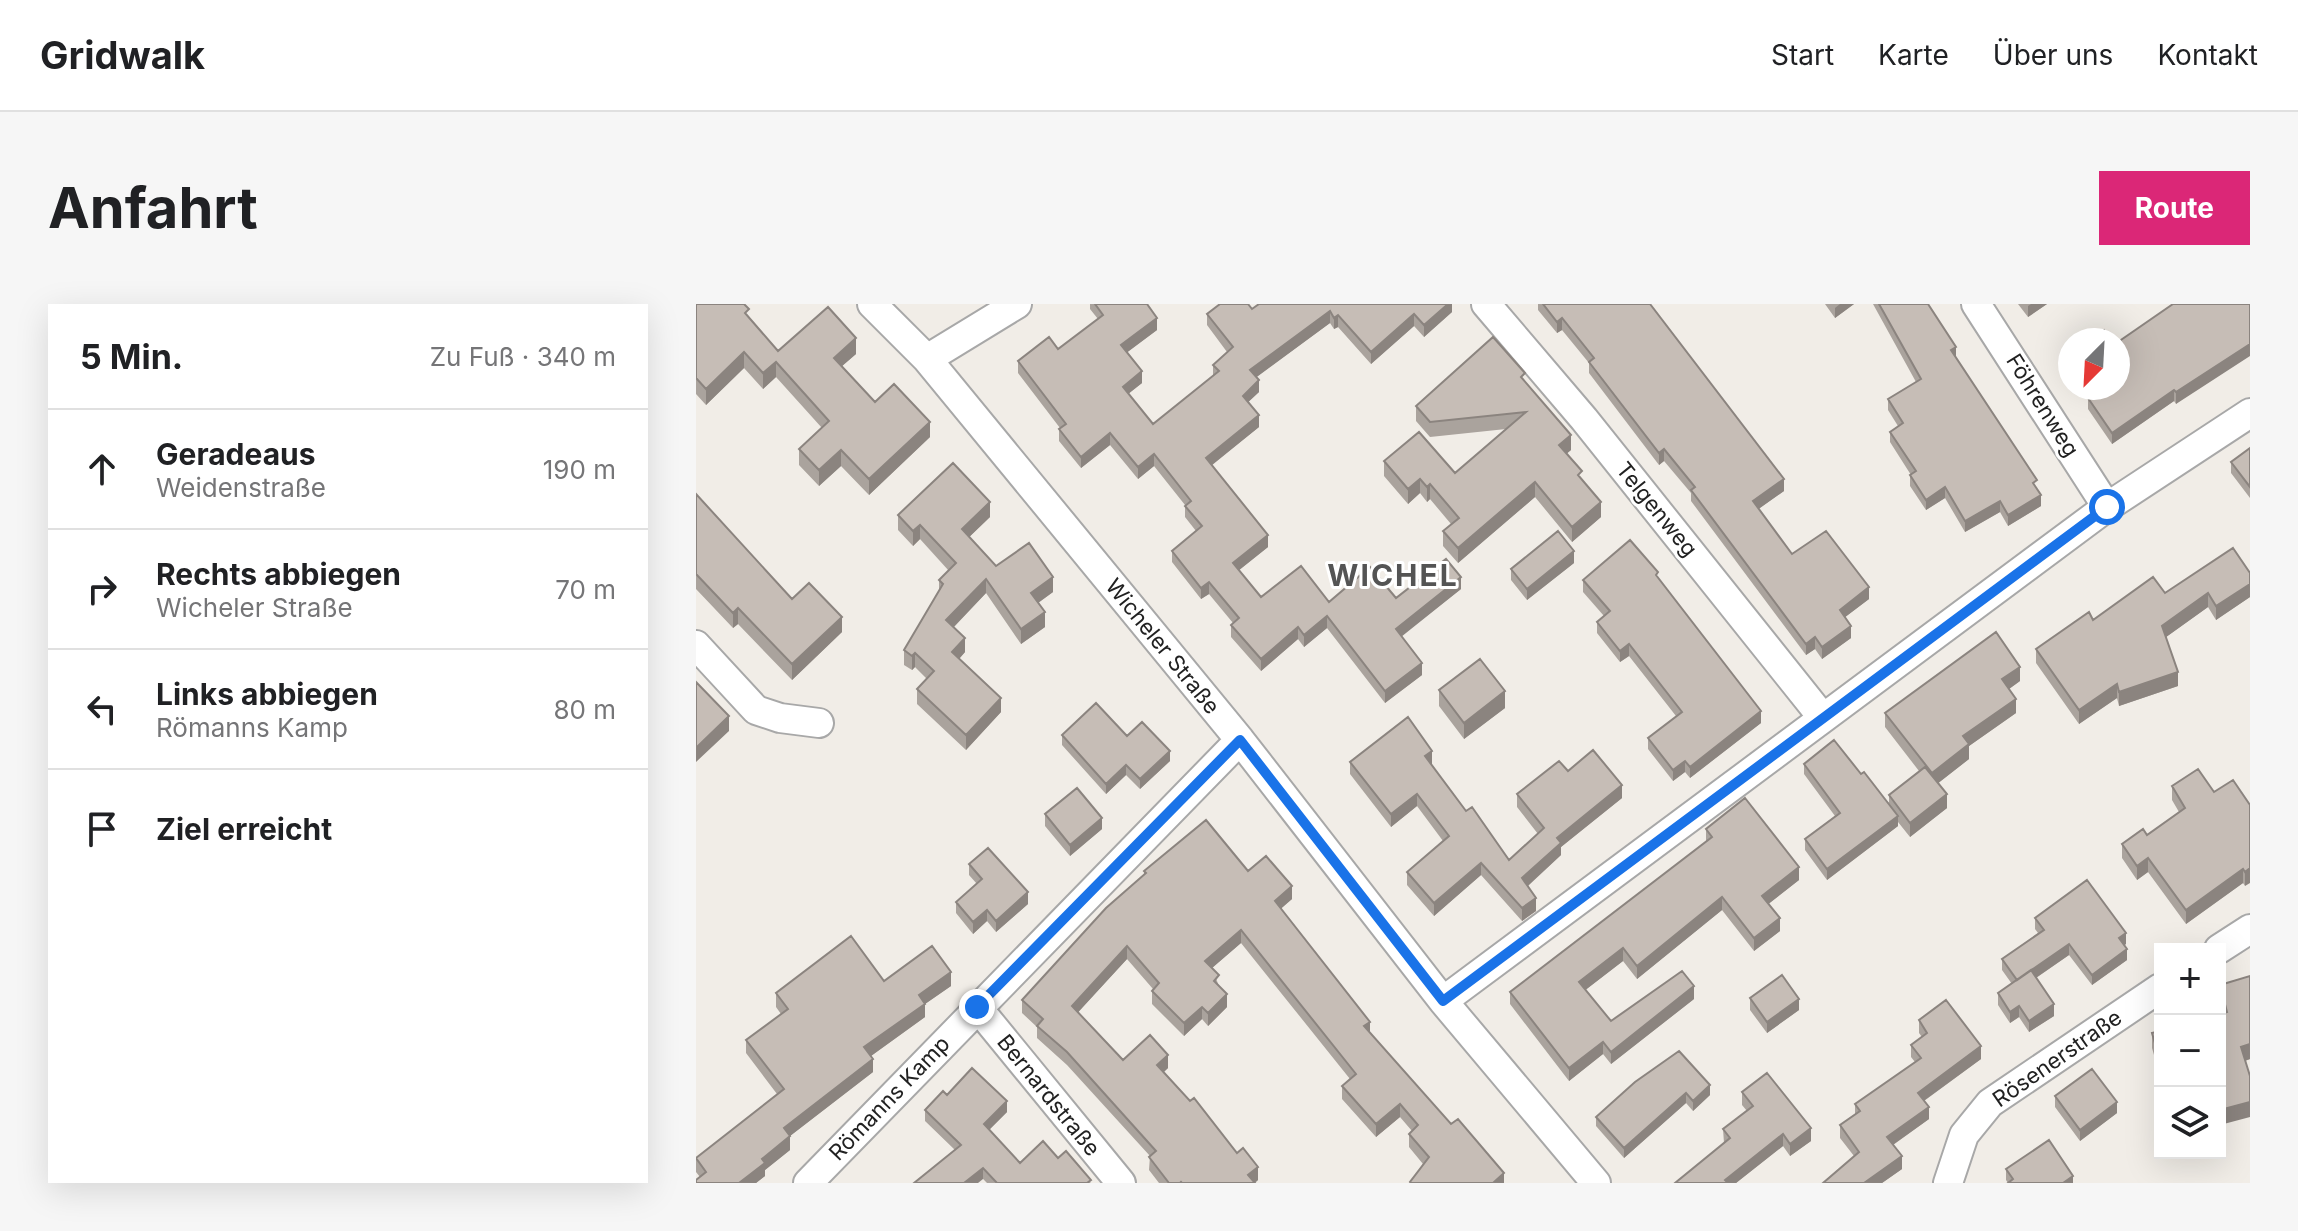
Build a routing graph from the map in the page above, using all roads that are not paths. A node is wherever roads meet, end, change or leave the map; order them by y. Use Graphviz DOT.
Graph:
graph roads {
  1 [pos="872,304"];
  2 [pos="1017,304"];
  3 [pos="1486,304"];
  4 [pos="1976,304"];
  5 [pos="927,359"];
  6 [pos="2250,413"];
  7 [pos="2107,507"];
  8 [pos="696,645"];
  9 [pos="1823,718"];
  10 [pos="819,723"];
  11 [pos="1240,740"];
  12 [pos="2250,929"];
  13 [pos="2226,944"];
  14 [pos="2154,992"];
  15 [pos="1443,1001"];
  16 [pos="977,1007"];
  17 [pos="808,1183"];
  18 [pos="1121,1183"];
  19 [pos="1596,1183"];
  20 [pos="1948,1183"];
  1 -- 5 [label="street, Wicheler Straße"];
  2 -- 5 [label="street"];
  3 -- 9 [label="street, Telgenweg"];
  4 -- 7 [label="street, Föhrenweg"];
  5 -- 11 [label="street, Wicheler Straße"];
  6 -- 7 [label="street"];
  7 -- 9 [label="street"];
  8 -- 10 [label="street"];
  9 -- 15 [label="street"];
  11 -- 15 [label="street, Wicheler Straße"];
  11 -- 16 [label="street, Römanns Kamp"];
  12 -- 13 [label="street"];
  14 -- 20 [label="street, Rösenerstraße"];
  15 -- 19 [label="street, Wicheler Straße"];
  16 -- 17 [label="street, Römanns Kamp"];
  16 -- 18 [label="street, Bernardstraße"];
}
